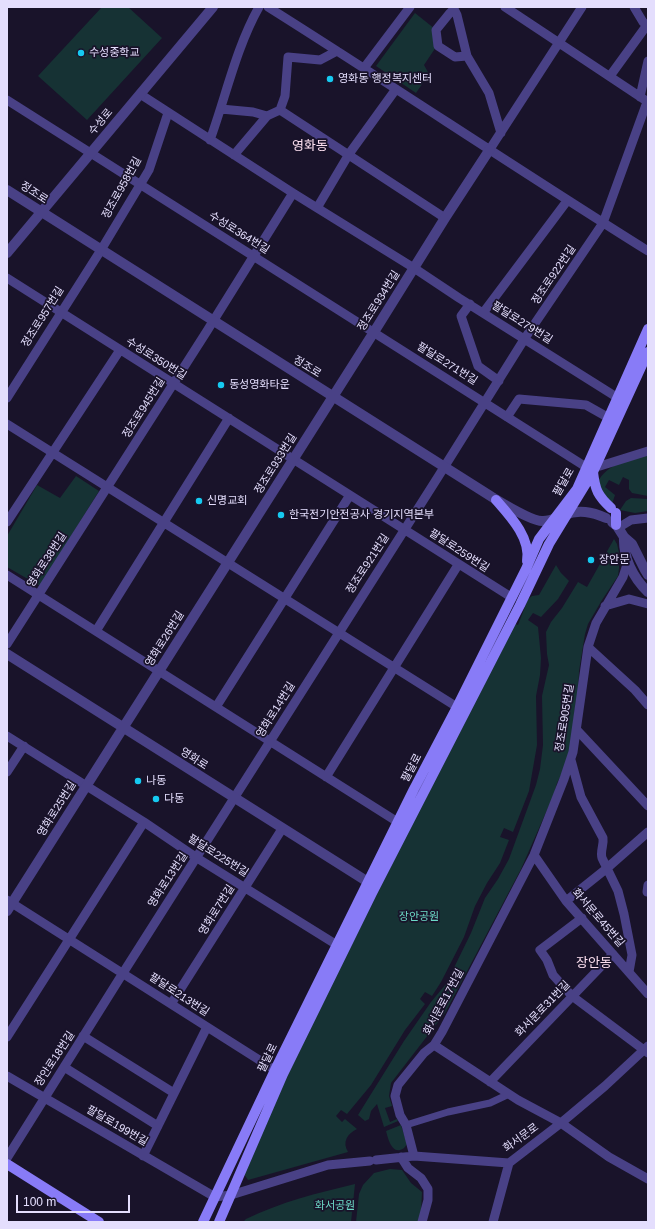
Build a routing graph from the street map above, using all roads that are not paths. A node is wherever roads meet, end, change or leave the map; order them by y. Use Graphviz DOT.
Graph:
graph roads {
  1 [pos="213,7"];
  2 [pos="259,7"];
  3 [pos="268,7"];
  4 [pos="410,7"];
  5 [pos="505,7"];
  6 [pos="582,7"];
  7 [pos="634,7"];
  8 [pos="454,8"];
  9 [pos="647,25"];
  10 [pos="559,42"];
  11 [pos="337,51"];
  12 [pos="467,56"];
  13 [pos="648,61"];
  14 [pos="364,68"];
  15 [pos="610,76"];
  16 [pos="396,89"];
  17 [pos="140,94"];
  18 [pos="7,100"];
  19 [pos="645,100"];
  20 [pos="221,109"];
  21 [pos="280,110"];
  22 [pos="168,113"];
  23 [pos="267,116"];
  24 [pos="501,132"];
  25 [pos="210,140"];
  26 [pos="490,149"];
  27 [pos="91,153"];
  28 [pos="349,154"];
  29 [pos="234,155"];
  30 [pos="140,184"];
  31 [pos="7,190"];
  32 [pos="293,193"];
  33 [pos="567,201"];
  34 [pos="317,208"];
  35 [pos="41,212"];
  36 [pos="445,218"];
  37 [pos="604,223"];
  38 [pos="101,250"];
  39 [pos="648,251"];
  40 [pos="7,253"];
  41 [pos="254,256"];
  42 [pos="414,268"];
  43 [pos="7,278"];
  44 [pos="470,304"];
  45 [pos="61,312"];
  46 [pos="483,312"];
  47 [pos="213,321"];
  48 [pos="648,329"];
  49 [pos="374,332"];
  50 [pos="525,338"];
  51 [pos="120,350"];
  52 [pos="648,352"];
  53 [pos="499,381"];
  54 [pos="173,384"];
  55 [pos="333,397"];
  56 [pos="7,398"];
  57 [pos="618,398"];
  58 [pos="485,402"];
  59 [pos="507,417"];
  60 [pos="229,418"];
  61 [pos="609,418"];
  62 [pos="7,424"];
  63 [pos="648,451"];
  64 [pos="52,452"];
  65 [pos="294,459"];
  66 [pos="444,467"];
  67 [pos="592,468"];
  68 [pos="107,488"];
  69 [pos="350,495"];
  70 [pos="496,500"];
  71 [pos="568,513"];
  72 [pos="556,518"];
  73 [pos="648,518"];
  74 [pos="7,522"];
  75 [pos="615,522"];
  76 [pos="164,523"];
  77 [pos="404,530"];
  78 [pos="628,561"];
  79 [pos="227,564"];
  80 [pos="458,565"];
  81 [pos="526,569"];
  82 [pos="7,575"];
  83 [pos="648,575"];
  84 [pos="648,592"];
  85 [pos="39,594"];
  86 [pos="511,598"];
  87 [pos="284,599"];
  88 [pos="648,604"];
  89 [pos="606,606"];
  90 [pos="96,630"];
  91 [pos="338,634"];
  92 [pos="7,644"];
  93 [pos="588,647"];
  94 [pos="7,654"];
  95 [pos="394,669"];
  96 [pos="159,670"];
  97 [pos="648,704"];
  98 [pos="216,707"];
  99 [pos="457,707"];
  100 [pos="124,728"];
  101 [pos="577,730"];
  102 [pos="7,736"];
  103 [pos="270,741"];
  104 [pos="24,746"];
  105 [pos="570,760"];
  106 [pos="7,772"];
  107 [pos="326,776"];
  108 [pos="86,786"];
  109 [pos="233,798"];
  110 [pos="648,806"];
  111 [pos="144,822"];
  112 [pos="398,822"];
  113 [pos="407,828"];
  114 [pos="282,829"];
  115 [pos="645,835"];
  116 [pos="648,845"];
  117 [pos="534,855"];
  118 [pos="197,858"];
  119 [pos="606,868"];
  120 [pos="368,882"];
  121 [pos="246,887"];
  122 [pos="566,901"];
  123 [pos="9,905"];
  124 [pos="582,918"];
  125 [pos="69,939"];
  126 [pos="337,945"];
  127 [pos="613,954"];
  128 [pos="629,972"];
  129 [pos="122,973"];
  130 [pos="648,994"];
  131 [pos="572,996"];
  132 [pos="171,1004"];
  133 [pos="207,1027"];
  134 [pos="83,1036"];
  135 [pos="7,1037"];
  136 [pos="434,1045"];
  137 [pos="647,1050"];
  138 [pos="64,1067"];
  139 [pos="275,1070"];
  140 [pos="7,1076"];
  141 [pos="490,1082"];
  142 [pos="174,1093"];
  143 [pos="509,1094"];
  144 [pos="44,1098"];
  145 [pos="561,1123"];
  146 [pos="406,1125"];
  147 [pos="158,1126"];
  148 [pos="144,1156"];
  149 [pos="414,1156"];
  150 [pos="401,1157"];
  151 [pos="7,1158"];
  152 [pos="509,1163"];
  153 [pos="7,1164"];
  154 [pos="648,1179"];
  155 [pos="231,1195"];
  156 [pos="215,1197"];
  157 [pos="205,1218"];
  158 [pos="100,1222"];
  159 [pos="198,1222"];
  160 [pos="219,1222"];
  161 [pos="422,1222"];
  162 [pos="493,1222"];
  1 -- 17 [label="street, 수성로"];
  2 -- 20 [label="street"];
  3 -- 11 [label="street"];
  4 -- 14 [label="street"];
  5 -- 10 [label="street"];
  6 -- 10 [label="street, 정조로934번길"];
  7 -- 9 [label="street"];
  8 -- 12 [label="street"];
  8 -- 12 [label="street"];
  9 -- 15 [label="street"];
  10 -- 15 [label="street"];
  10 -- 24 [label="street, 정조로934번길"];
  11 -- 14 [label="street"];
  11 -- 21 [label="street"];
  12 -- 24 [label="street"];
  13 -- 19 [label="street, 정조로922번길"];
  14 -- 16 [label="street"];
  15 -- 19 [label="street"];
  16 -- 26 [label="street"];
  16 -- 28 [label="street"];
  17 -- 22 [label="street, 팔달로279번길"];
  17 -- 27 [label="street, 수성로"];
  18 -- 27 [label="street, 수성로364번길"];
  19 -- 37 [label="street, 정조로922번길"];
  20 -- 23 [label="street"];
  20 -- 25 [label="street"];
  21 -- 23 [label="street"];
  21 -- 28 [label="street"];
  22 -- 25 [label="street, 팔달로279번길"];
  22 -- 30 [label="street, 정조로958번길"];
  23 -- 29 [label="street"];
  24 -- 26 [label="street, 정조로934번길"];
  25 -- 29 [label="street, 팔달로279번길"];
  26 -- 33 [label="street"];
  26 -- 36 [label="street, 정조로934번길"];
  27 -- 30 [label="street, 수성로364번길"];
  27 -- 35 [label="street, 수성로"];
  28 -- 34 [label="street"];
  28 -- 36 [label="street"];
  29 -- 32 [label="street, 팔달로279번길"];
  30 -- 38 [label="street, 정조로958번길"];
  30 -- 41 [label="street, 수성로364번길"];
  31 -- 35 [label="street, 정조로"];
  32 -- 34 [label="street, 팔달로279번길"];
  32 -- 41 [label="street, 정조로945번길"];
  33 -- 37 [label="street"];
  33 -- 46 [label="street"];
  34 -- 42 [label="street, 팔달로279번길"];
  35 -- 38 [label="street, 정조로"];
  35 -- 40 [label="street, 수성로"];
  36 -- 42 [label="street, 정조로934번길"];
  37 -- 39 [label="street"];
  37 -- 50 [label="street, 정조로922번길"];
  38 -- 45 [label="street, 정조로957번길"];
  38 -- 47 [label="street, 정조로"];
  41 -- 47 [label="street, 정조로945번길"];
  41 -- 49 [label="street, 수성로364번길"];
  42 -- 44 [label="street, 팔달로279번길"];
  42 -- 49 [label="street, 정조로934번길"];
  43 -- 45 [label="street, 수성로350번길"];
  44 -- 46 [label="street, 팔달로279번길"];
  44 -- 53 [label="street"];
  45 -- 51 [label="street, 수성로350번길"];
  45 -- 56 [label="street, 정조로957번길"];
  46 -- 50 [label="street, 팔달로279번길"];
  47 -- 54 [label="street, 정조로945번길"];
  47 -- 55 [label="street, 정조로"];
  48 -- 57 [label="main road, 팔달로"];
  49 -- 55 [label="street, 정조로934번길"];
  49 -- 58 [label="street, 팔달로271번길"];
  50 -- 53 [label="street, 정조로922번길"];
  50 -- 57 [label="street, 팔달로279번길"];
  51 -- 54 [label="street, 수성로350번길"];
  51 -- 64 [label="street"];
  52 -- 67 [label="main road, 팔달로"];
  53 -- 58 [label="street, 정조로922번길"];
  54 -- 60 [label="street, 수성로350번길"];
  54 -- 68 [label="street, 정조로945번길"];
  55 -- 65 [label="street, 정조로933번길"];
  55 -- 66 [label="street, 정조로"];
  57 -- 61 [label="main road, 팔달로"];
  58 -- 59 [label="street, 팔달로271번길"];
  58 -- 66 [label="street, 정조로922번길"];
  59 -- 61 [label="street"];
  59 -- 67 [label="street, 팔달로271번길"];
  60 -- 65 [label="street, 수성로350번길"];
  60 -- 76 [label="street"];
  61 -- 67 [label="main road, 팔달로"];
  62 -- 64 [label="street"];
  63 -- 67 [label="street"];
  64 -- 68 [label="street"];
  64 -- 74 [label="street"];
  65 -- 69 [label="street, 팔달로259번길"];
  65 -- 79 [label="street, 정조로933번길"];
  66 -- 70 [label="street, 정조로"];
  66 -- 77 [label="street, 정조로921번길"];
  67 -- 71 [label="main road, 팔달로"];
  67 -- 72 [label="main road, 팔달로"];
  67 -- 75 [label="main road"];
  68 -- 76 [label="street"];
  68 -- 85 [label="street, 영화로38번길"];
  69 -- 77 [label="street, 팔달로259번길"];
  69 -- 87 [label="street"];
  70 -- 72 [label="street, 정조로"];
  70 -- 81 [label="main road"];
  71 -- 72 [label="street, 정조로"];
  71 -- 75 [label="street, 정조로"];
  71 -- 113 [label="main road, 팔달로"];
  72 -- 81 [label="main road, 팔달로"];
  73 -- 75 [label="street"];
  75 -- 78 [label="street"];
  75 -- 83 [label="street"];
  76 -- 79 [label="street"];
  76 -- 90 [label="street"];
  77 -- 80 [label="street, 팔달로259번길"];
  77 -- 91 [label="street, 정조로921번길"];
  78 -- 84 [label="street"];
  78 -- 89 [label="street, 정조로905번길"];
  79 -- 87 [label="street"];
  79 -- 96 [label="street, 영화로26번길"];
  80 -- 86 [label="street, 팔달로259번길"];
  80 -- 95 [label="street"];
  81 -- 86 [label="main road, 팔달로"];
  82 -- 85 [label="street"];
  85 -- 90 [label="street"];
  85 -- 92 [label="street, 영화로38번길"];
  86 -- 99 [label="main road, 팔달로"];
  87 -- 91 [label="street"];
  87 -- 98 [label="street"];
  88 -- 89 [label="street"];
  89 -- 93 [label="street, 정조로905번길"];
  90 -- 96 [label="street"];
  91 -- 95 [label="street"];
  91 -- 103 [label="street, 영화로14번길"];
  93 -- 97 [label="street"];
  93 -- 101 [label="street, 정조로905번길"];
  94 -- 100 [label="street, 영화로"];
  95 -- 99 [label="street"];
  95 -- 107 [label="street"];
  96 -- 98 [label="street"];
  96 -- 100 [label="street, 영화로26번길"];
  98 -- 103 [label="street"];
  99 -- 112 [label="main road, 팔달로"];
  100 -- 108 [label="street, 영화로25번길"];
  100 -- 109 [label="street, 영화로"];
  101 -- 105 [label="street, 정조로905번길"];
  101 -- 110 [label="street"];
  102 -- 104 [label="street, 팔달로225번길"];
  103 -- 107 [label="street"];
  103 -- 109 [label="street, 영화로14번길"];
  104 -- 106 [label="street"];
  104 -- 108 [label="street, 팔달로225번길"];
  105 -- 117 [label="street, 정조로905번길"];
  105 -- 119 [label="street"];
  107 -- 112 [label="street"];
  108 -- 111 [label="street, 팔달로225번길"];
  108 -- 123 [label="street, 영화로25번길"];
  109 -- 114 [label="street, 영화로"];
  109 -- 118 [label="street, 영화로13번길"];
  111 -- 118 [label="street, 팔달로225번길"];
  111 -- 125 [label="street"];
  112 -- 113 [label="street"];
  112 -- 120 [label="main road, 팔달로"];
  113 -- 155 [label="main road, 팔달로"];
  114 -- 120 [label="street, 영화로"];
  114 -- 121 [label="street, 영화로7번길"];
  115 -- 116 [label="street"];
  115 -- 119 [label="street"];
  117 -- 122 [label="street, 화서문로45번길"];
  117 -- 136 [label="street, 화서문로17번길"];
  118 -- 121 [label="street, 팔달로225번길"];
  118 -- 129 [label="street, 영화로13번길"];
  119 -- 122 [label="street"];
  119 -- 128 [label="street"];
  120 -- 126 [label="main road, 팔달로"];
  121 -- 126 [label="street, 팔달로225번길"];
  121 -- 132 [label="street, 영화로7번길"];
  122 -- 124 [label="street, 화서문로45번길"];
  123 -- 125 [label="street, 팔달로213번길"];
  124 -- 127 [label="street, 화서문로45번길"];
  124 -- 131 [label="street"];
  125 -- 129 [label="street, 팔달로213번길"];
  125 -- 135 [label="street"];
  126 -- 139 [label="main road, 팔달로"];
  127 -- 128 [label="street, 화서문로45번길"];
  127 -- 131 [label="street, 화서문로31번길"];
  128 -- 130 [label="street, 화서문로45번길"];
  129 -- 132 [label="street, 팔달로213번길"];
  129 -- 134 [label="street, 장안로18번길"];
  131 -- 137 [label="street"];
  131 -- 141 [label="street, 화서문로31번길"];
  132 -- 133 [label="street, 팔달로213번길"];
  133 -- 139 [label="street, 팔달로213번길"];
  133 -- 142 [label="street"];
  134 -- 138 [label="street, 장안로18번길"];
  134 -- 142 [label="street"];
  136 -- 141 [label="street"];
  136 -- 146 [label="street, 화서문로17번길"];
  137 -- 145 [label="street, 화서문로"];
  138 -- 144 [label="street, 장안로18번길"];
  138 -- 147 [label="street"];
  139 -- 156 [label="main road, 팔달로"];
  140 -- 144 [label="street, 팔달로199번길"];
  141 -- 143 [label="street"];
  142 -- 147 [label="street"];
  143 -- 145 [label="street"];
  143 -- 146 [label="street"];
  144 -- 148 [label="street, 팔달로199번길"];
  144 -- 151 [label="street, 장안로18번길"];
  145 -- 152 [label="street, 화서문로"];
  145 -- 154 [label="street"];
  146 -- 149 [label="street, 화서문로17번길"];
  147 -- 148 [label="street"];
  148 -- 156 [label="street, 팔달로199번길"];
  149 -- 150 [label="street, 화서문로"];
  149 -- 152 [label="street, 화서문로"];
  150 -- 155 [label="street, 화서문로"];
  150 -- 161 [label="street"];
  152 -- 162 [label="street"];
  153 -- 158 [label="main road"];
  155 -- 156 [label="street, 화서문로"];
  155 -- 160 [label="main road, 팔달로"];
  156 -- 157 [label="main road, 팔달로"];
  157 -- 159 [label="main road"];
}
